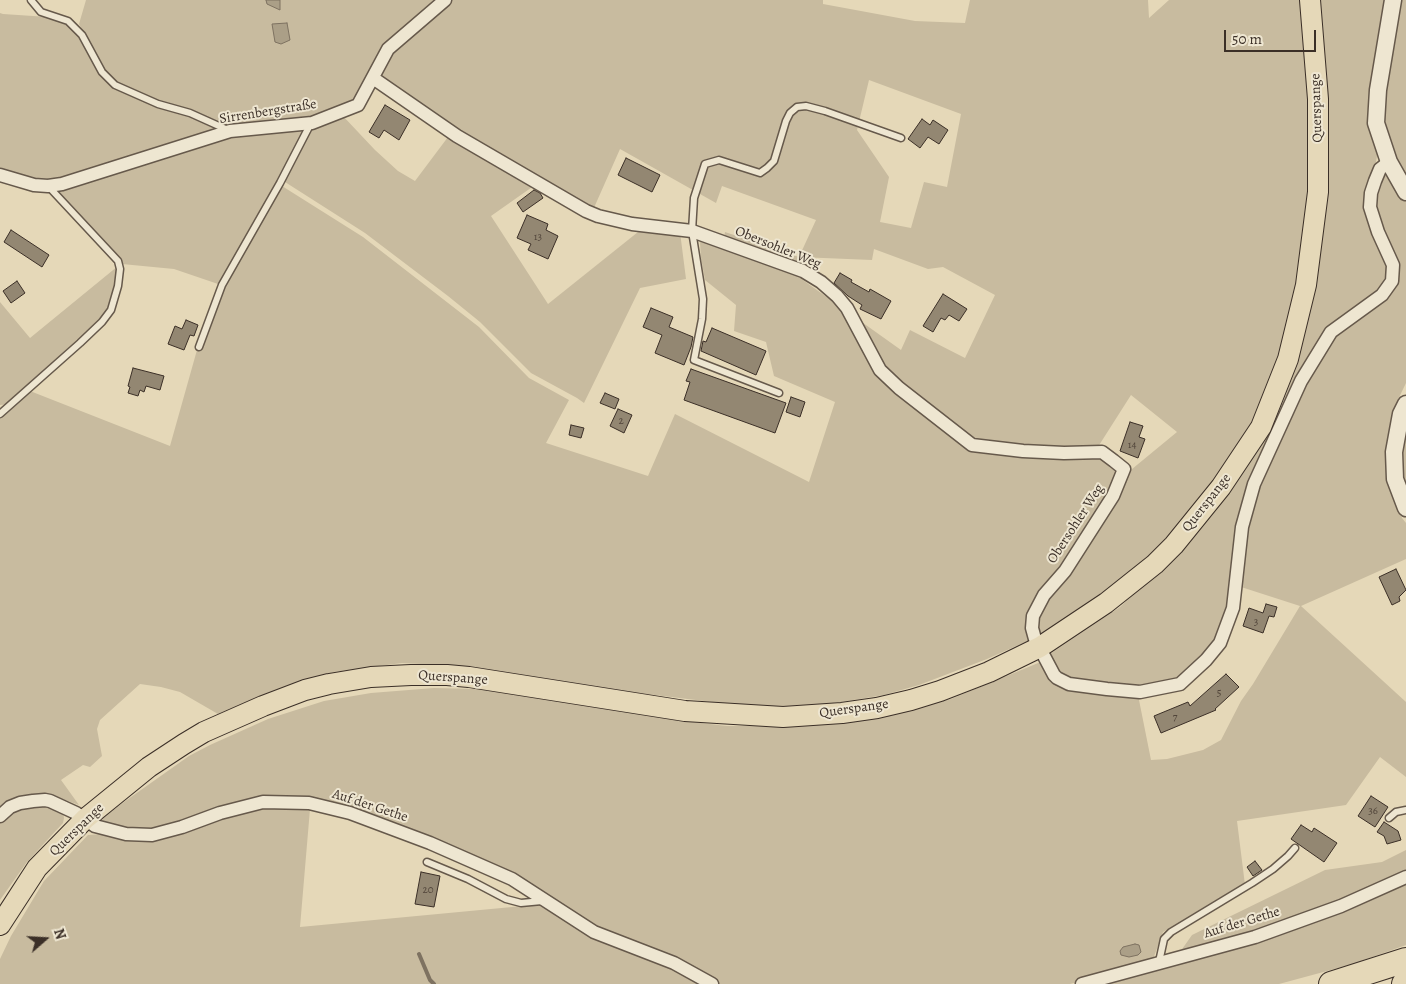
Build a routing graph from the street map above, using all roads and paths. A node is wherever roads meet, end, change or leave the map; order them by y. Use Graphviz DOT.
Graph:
graph roads {
  1 [pos="31,0"];
  2 [pos="445,0"];
  3 [pos="1310,0"];
  4 [pos="1393,0"];
  5 [pos="373,78"];
  6 [pos="311,123"];
  7 [pos="230,131"];
  8 [pos="901,138"];
  9 [pos="1389,162"];
  10 [pos="0,174"];
  11 [pos="48,186"];
  12 [pos="1406,192"];
  13 [pos="692,231"];
  14 [pos="199,347"];
  15 [pos="779,393"];
  16 [pos="1406,404"];
  17 [pos="10,406"];
  18 [pos="0,407"];
  19 [pos="0,414"];
  20 [pos="1406,508"];
  21 [pos="1040,647"];
  22 [pos="1406,810"];
  23 [pos="0,816"];
  24 [pos="1389,818"];
  25 [pos="85,819"];
  26 [pos="1295,848"];
  27 [pos="427,862"];
  28 [pos="1406,877"];
  29 [pos="545,900"];
  30 [pos="0,926"];
  31 [pos="1406,960"];
  32 [pos="1160,962"];
  33 [pos="712,984"];
  34 [pos="1082,984"];
  35 [pos="1331,984"];
  1 -- 7 [label="lane"];
  2 -- 5 [label="street, Sirrenbergstraße"];
  3 -- 21 [label="main road, Querspange"];
  4 -- 9 [label="street"];
  5 -- 6 [label="street, Sirrenbergstraße"];
  5 -- 13 [label="street, Obersohler Weg"];
  6 -- 7 [label="street, Sirrenbergstraße"];
  6 -- 14 [label="lane"];
  7 -- 11 [label="street, Sirrenbergstraße"];
  8 -- 13 [label="lane"];
  9 -- 12 [label="street"];
  9 -- 21 [label="street, Obersohler Weg"];
  10 -- 11 [label="street, Sirrenbergstraße"];
  11 -- 17 [label="lane"];
  13 -- 15 [label="lane"];
  13 -- 21 [label="street, Obersohler Weg"];
  16 -- 20 [label="street"];
  17 -- 18 [label="lane"];
  17 -- 19 [label="lane"];
  21 -- 25 [label="main road, Querspange"];
  22 -- 24 [label="lane"];
  23 -- 25 [label="street, Auf der Gethe"];
  25 -- 29 [label="street, Auf der Gethe"];
  25 -- 30 [label="main road, Querspange"];
  26 -- 32 [label="lane"];
  27 -- 29 [label="lane"];
  28 -- 32 [label="street, Auf der Gethe"];
  29 -- 33 [label="street, Auf der Gethe"];
  31 -- 35 [label="highway"];
  32 -- 34 [label="street, Auf der Gethe"];
}
